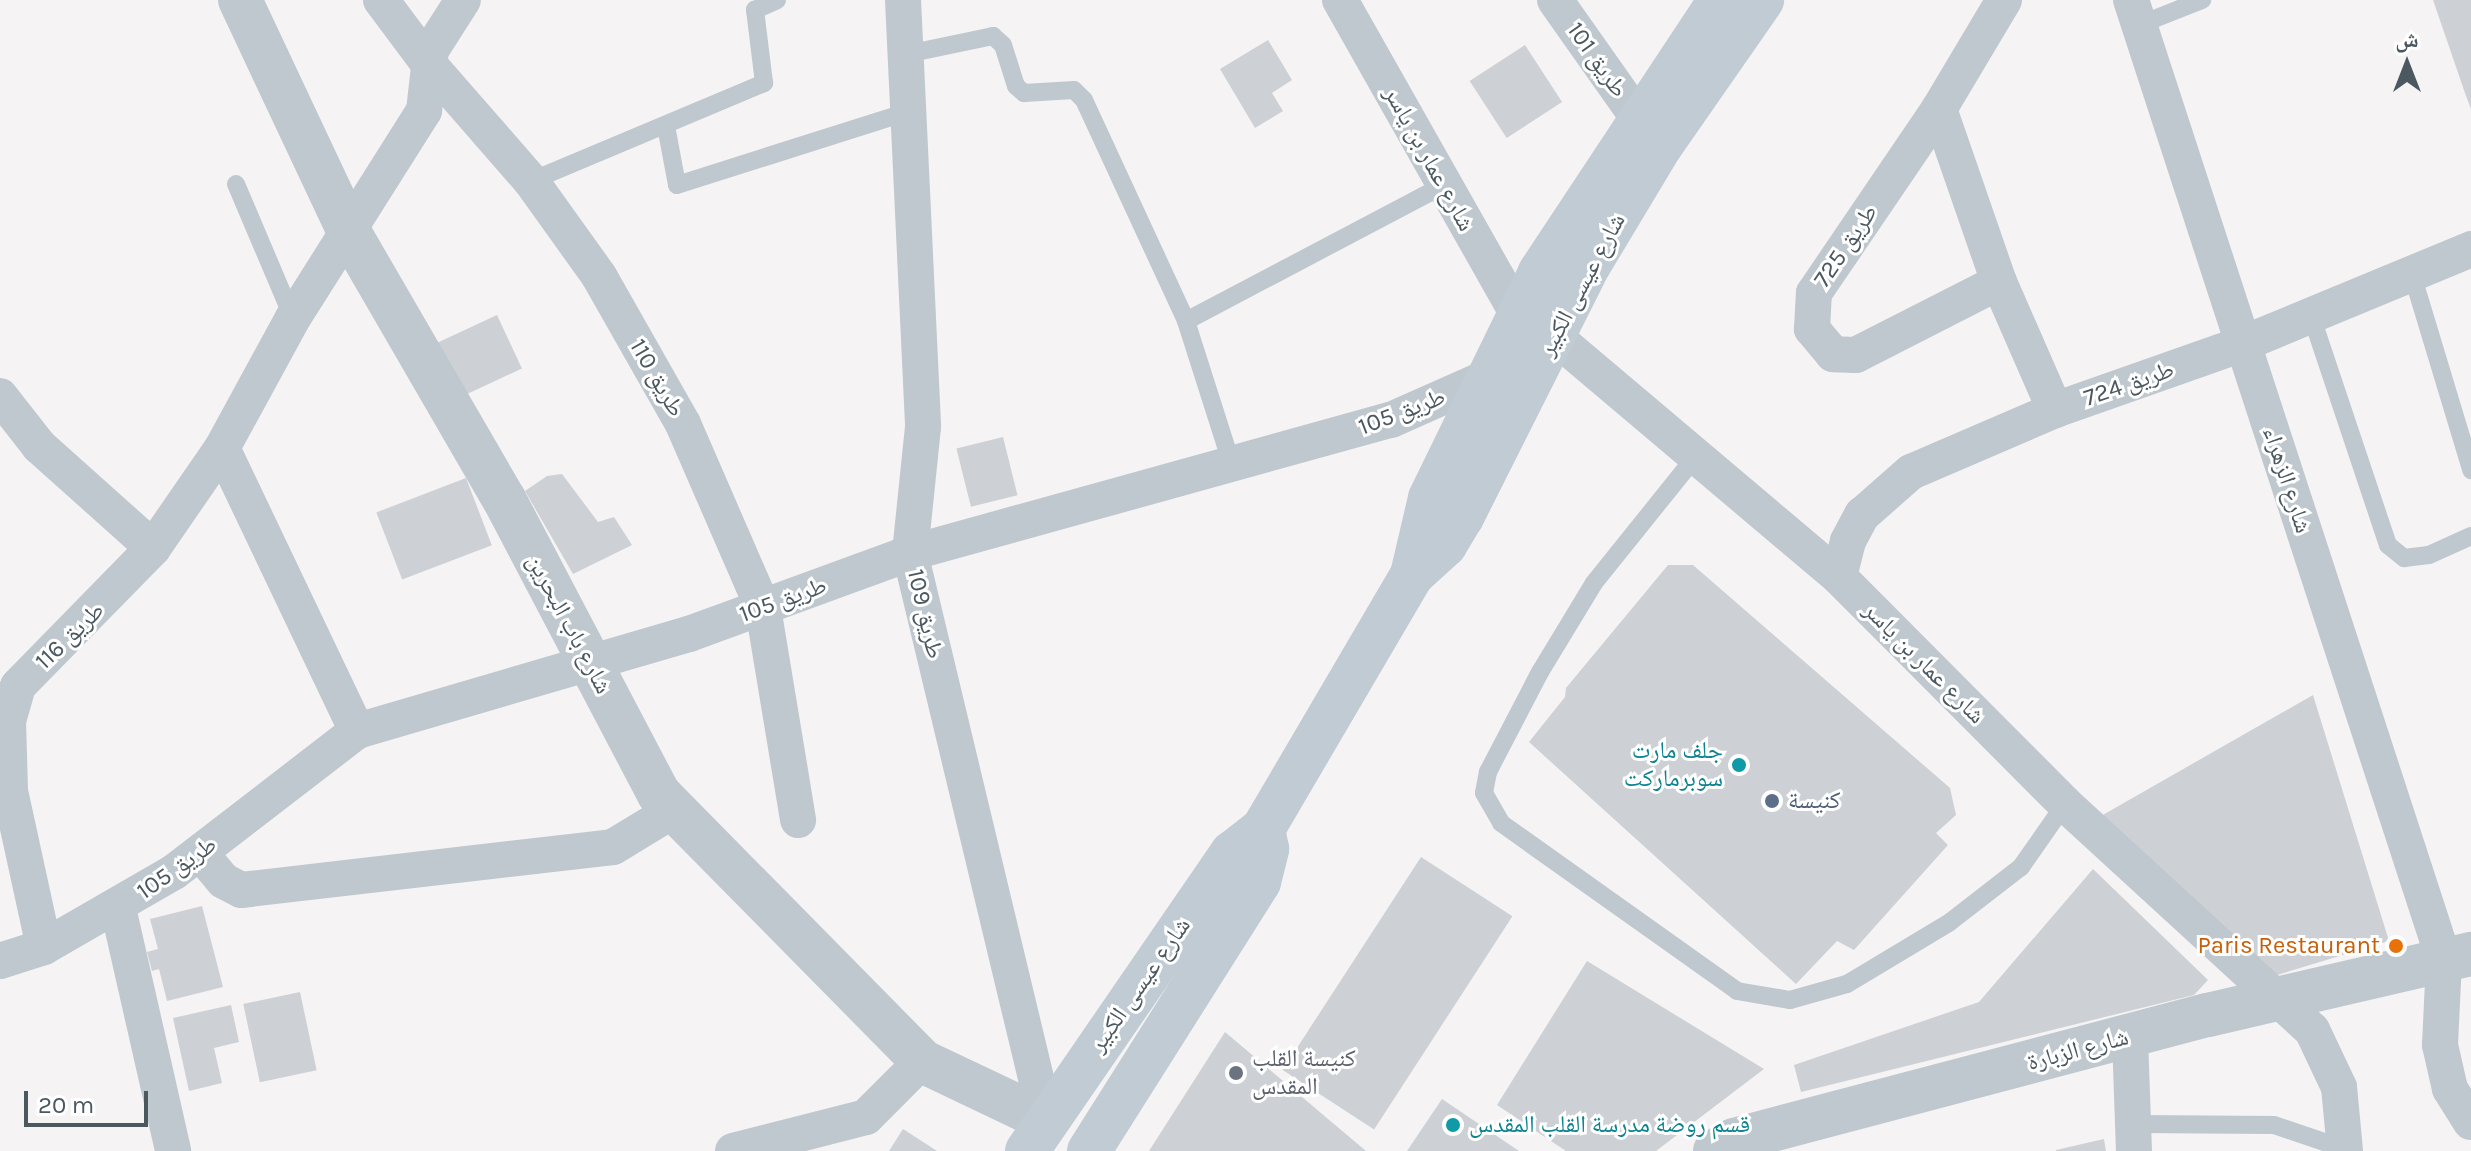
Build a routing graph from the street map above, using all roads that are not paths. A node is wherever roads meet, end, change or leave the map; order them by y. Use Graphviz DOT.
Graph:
graph roads {
  1 [pos="240,0"];
  2 [pos="381,0"];
  3 [pos="463,0"];
  4 [pos="777,0"];
  5 [pos="903,0"];
  6 [pos="1340,0"];
  7 [pos="1555,0"];
  8 [pos="1720,0"];
  9 [pos="1762,0"];
  10 [pos="2004,0"];
  11 [pos="2202,0"];
  12 [pos="2135,12"];
  13 [pos="907,54"];
  14 [pos="428,63"];
  15 [pos="1939,109"];
  16 [pos="910,111"];
  17 [pos="1639,119"];
  18 [pos="666,126"];
  19 [pos="531,181"];
  20 [pos="236,184"];
  21 [pos="1442,186"];
  22 [pos="349,232"];
  23 [pos="2471,249"];
  24 [pos="2412,274"];
  25 [pos="1999,282"];
  26 [pos="2311,315"];
  27 [pos="293,318"];
  28 [pos="1186,321"];
  29 [pos="1537,327"];
  30 [pos="2242,344"];
  31 [pos="1490,376"];
  32 [pos="0,396"];
  33 [pos="2055,410"];
  34 [pos="222,448"];
  35 [pos="1696,456"];
  36 [pos="1233,468"];
  37 [pos="2471,470"];
  38 [pos="2471,536"];
  39 [pos="153,548"];
  40 [pos="910,553"];
  41 [pos="1412,575"];
  42 [pos="1839,577"];
  43 [pos="763,608"];
  44 [pos="589,664"];
  45 [pos="357,731"];
  46 [pos="2065,804"];
  47 [pos="674,810"];
  48 [pos="798,820"];
  49 [pos="1263,829"];
  50 [pos="201,854"];
  51 [pos="118,908"];
  52 [pos="44,947"];
  53 [pos="2457,957"];
  54 [pos="0,961"];
  55 [pos="2281,1002"];
  56 [pos="2130,1037"];
  57 [pos="922,1061"];
  58 [pos="866,1117"];
  59 [pos="2471,1122"];
  60 [pos="1037,1136"];
  61 [pos="2135,1138"];
  62 [pos="1730,1147"];
  63 [pos="1089,1150"];
  64 [pos="2345,1150"];
  65 [pos="173,1151"];
  66 [pos="733,1151"];
  67 [pos="847,1151"];
  1 -- 22 [label="street, شارع باب البحرين"];
  2 -- 14 [label="street, طريق 110"];
  3 -- 14 [label="street, طريق 116"];
  4 -- 18 [label="lane"];
  5 -- 13 [label="street, طريق 109"];
  6 -- 21 [label="street, شارع عمار بن ياسر"];
  7 -- 17 [label="street, طريق 101"];
  8 -- 17 [label="main road, شارع عيسى الكبير"];
  9 -- 29 [label="main road, شارع عيسى الكبير"];
  10 -- 15 [label="street, طريق 725"];
  11 -- 12 [label="lane"];
  12 -- 30 [label="street, شارع الزهراء"];
  13 -- 16 [label="street, طريق 109"];
  13 -- 28 [label="lane"];
  14 -- 19 [label="street, طريق 110"];
  14 -- 22 [label="street, طريق 116"];
  15 -- 25 [label="street"];
  15 -- 25 [label="street, طريق 725"];
  16 -- 18 [label="lane"];
  16 -- 40 [label="street, طريق 109"];
  17 -- 29 [label="main road, شارع عيسى الكبير"];
  18 -- 19 [label="lane"];
  19 -- 43 [label="street, طريق 110"];
  20 -- 27 [label="lane"];
  21 -- 28 [label="lane"];
  21 -- 29 [label="street, شارع عمار بن ياسر"];
  22 -- 27 [label="street, طريق 116"];
  22 -- 44 [label="street, شارع باب البحرين"];
  23 -- 24 [label="street, طريق 724"];
  24 -- 26 [label="street, طريق 724"];
  24 -- 37 [label="lane"];
  25 -- 33 [label="street"];
  26 -- 30 [label="street, طريق 724"];
  26 -- 38 [label="lane"];
  27 -- 34 [label="street, طريق 116"];
  28 -- 36 [label="lane"];
  29 -- 31 [label="main road, شارع عيسى الكبير"];
  29 -- 35 [label="street, شارع عمار بن ياسر"];
  29 -- 41 [label="main road, شارع عيسى الكبير"];
  30 -- 33 [label="street, طريق 724"];
  30 -- 53 [label="street, شارع الزهراء"];
  31 -- 36 [label="street, طريق 105"];
  31 -- 41 [label="main road, شارع عيسى الكبير"];
  32 -- 39 [label="street"];
  33 -- 42 [label="street, طريق 724"];
  34 -- 39 [label="street, طريق 116"];
  34 -- 45 [label="street"];
  35 -- 42 [label="street, شارع عمار بن ياسر"];
  35 -- 46 [label="lane"];
  36 -- 40 [label="street, طريق 105"];
  39 -- 52 [label="street, طريق 116"];
  40 -- 43 [label="street, طريق 105"];
  40 -- 60 [label="street, طريق 109"];
  41 -- 49 [label="main road, شارع عيسى الكبير"];
  42 -- 46 [label="street, شارع عمار بن ياسر"];
  43 -- 44 [label="street, طريق 105"];
  43 -- 48 [label="street, طريق 110"];
  44 -- 45 [label="street, طريق 105"];
  44 -- 47 [label="street, شارع باب البحرين"];
  45 -- 50 [label="street, طريق 105"];
  46 -- 55 [label="street, شارع عمار بن ياسر"];
  47 -- 50 [label="street"];
  47 -- 57 [label="street, شارع باب البحرين"];
  49 -- 60 [label="main road, شارع عيسى الكبير"];
  49 -- 63 [label="main road, شارع عيسى الكبير"];
  50 -- 51 [label="street, طريق 105"];
  51 -- 52 [label="street, طريق 105"];
  51 -- 65 [label="street, طريق 105"];
  52 -- 54 [label="street, طريق 105"];
  53 -- 55 [label="street, شارع الزبارة"];
  53 -- 59 [label="street"];
  55 -- 56 [label="street, شارع الزبارة"];
  55 -- 64 [label="street, شارع عمار بن ياسر"];
  56 -- 61 [label="street"];
  56 -- 62 [label="street, شارع الزبارة"];
  57 -- 58 [label="street"];
  57 -- 60 [label="street, شارع باب البحرين"];
  58 -- 66 [label="street"];
  58 -- 67 [label="street"];
  60 -- 63 [label="main road"];
  61 -- 64 [label="lane"];
}
